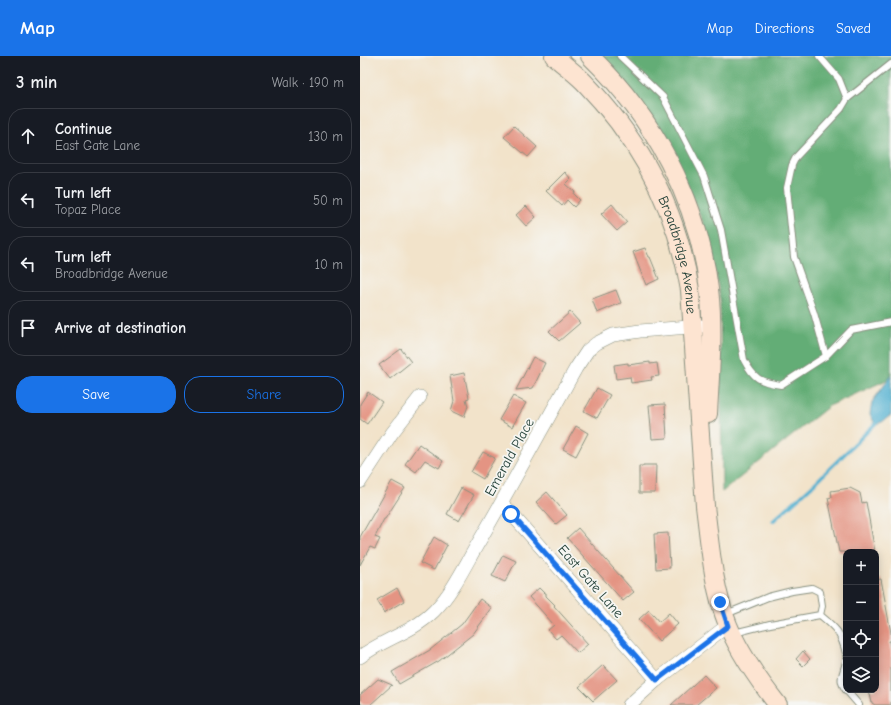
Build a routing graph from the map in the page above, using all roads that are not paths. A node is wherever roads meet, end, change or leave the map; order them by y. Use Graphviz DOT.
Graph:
graph roads {
  1 [pos="554,56"];
  2 [pos="590,56"];
  3 [pos="620,56"];
  4 [pos="818,56"];
  5 [pos="891,64"];
  6 [pos="847,98"];
  7 [pos="891,322"];
  8 [pos="692,326"];
  9 [pos="710,326"];
  10 [pos="826,356"];
  11 [pos="420,397"];
  12 [pos="360,482"];
  13 [pos="705,492"];
  14 [pos="502,503"];
  15 [pos="820,615"];
  16 [pos="728,625"];
  17 [pos="843,643"];
  18 [pos="361,652"];
  19 [pos="843,673"];
  20 [pos="657,680"];
  21 [pos="843,686"];
  22 [pos="849,693"];
  23 [pos="630,705"];
  24 [pos="778,705"];
  25 [pos="859,705"];
  1 -- 8 [label="main road, Broadbridge Avenue"];
  2 -- 9 [label="main road, Broadbridge Avenue"];
  3 -- 10 [label="lane"];
  4 -- 6 [label="lane"];
  5 -- 6 [label="lane"];
  6 -- 10 [label="lane"];
  7 -- 10 [label="lane"];
  8 -- 9 [label="street, Emerald Place"];
  8 -- 13 [label="main road, Broadbridge Avenue"];
  8 -- 14 [label="street, Emerald Place"];
  9 -- 13 [label="main road, Broadbridge Avenue"];
  11 -- 12 [label="street"];
  13 -- 16 [label="main road, Broadbridge Avenue"];
  14 -- 18 [label="street, Emerald Place"];
  14 -- 20 [label="street, East Gate Lane"];
  15 -- 16 [label="lane"];
  15 -- 16 [label="lane"];
  15 -- 17 [label="lane"];
  16 -- 20 [label="street"];
  16 -- 24 [label="main road, Broadbridge Avenue"];
  19 -- 21 [label="lane"];
  20 -- 23 [label="street"];
  22 -- 25 [label="lane"];
}
